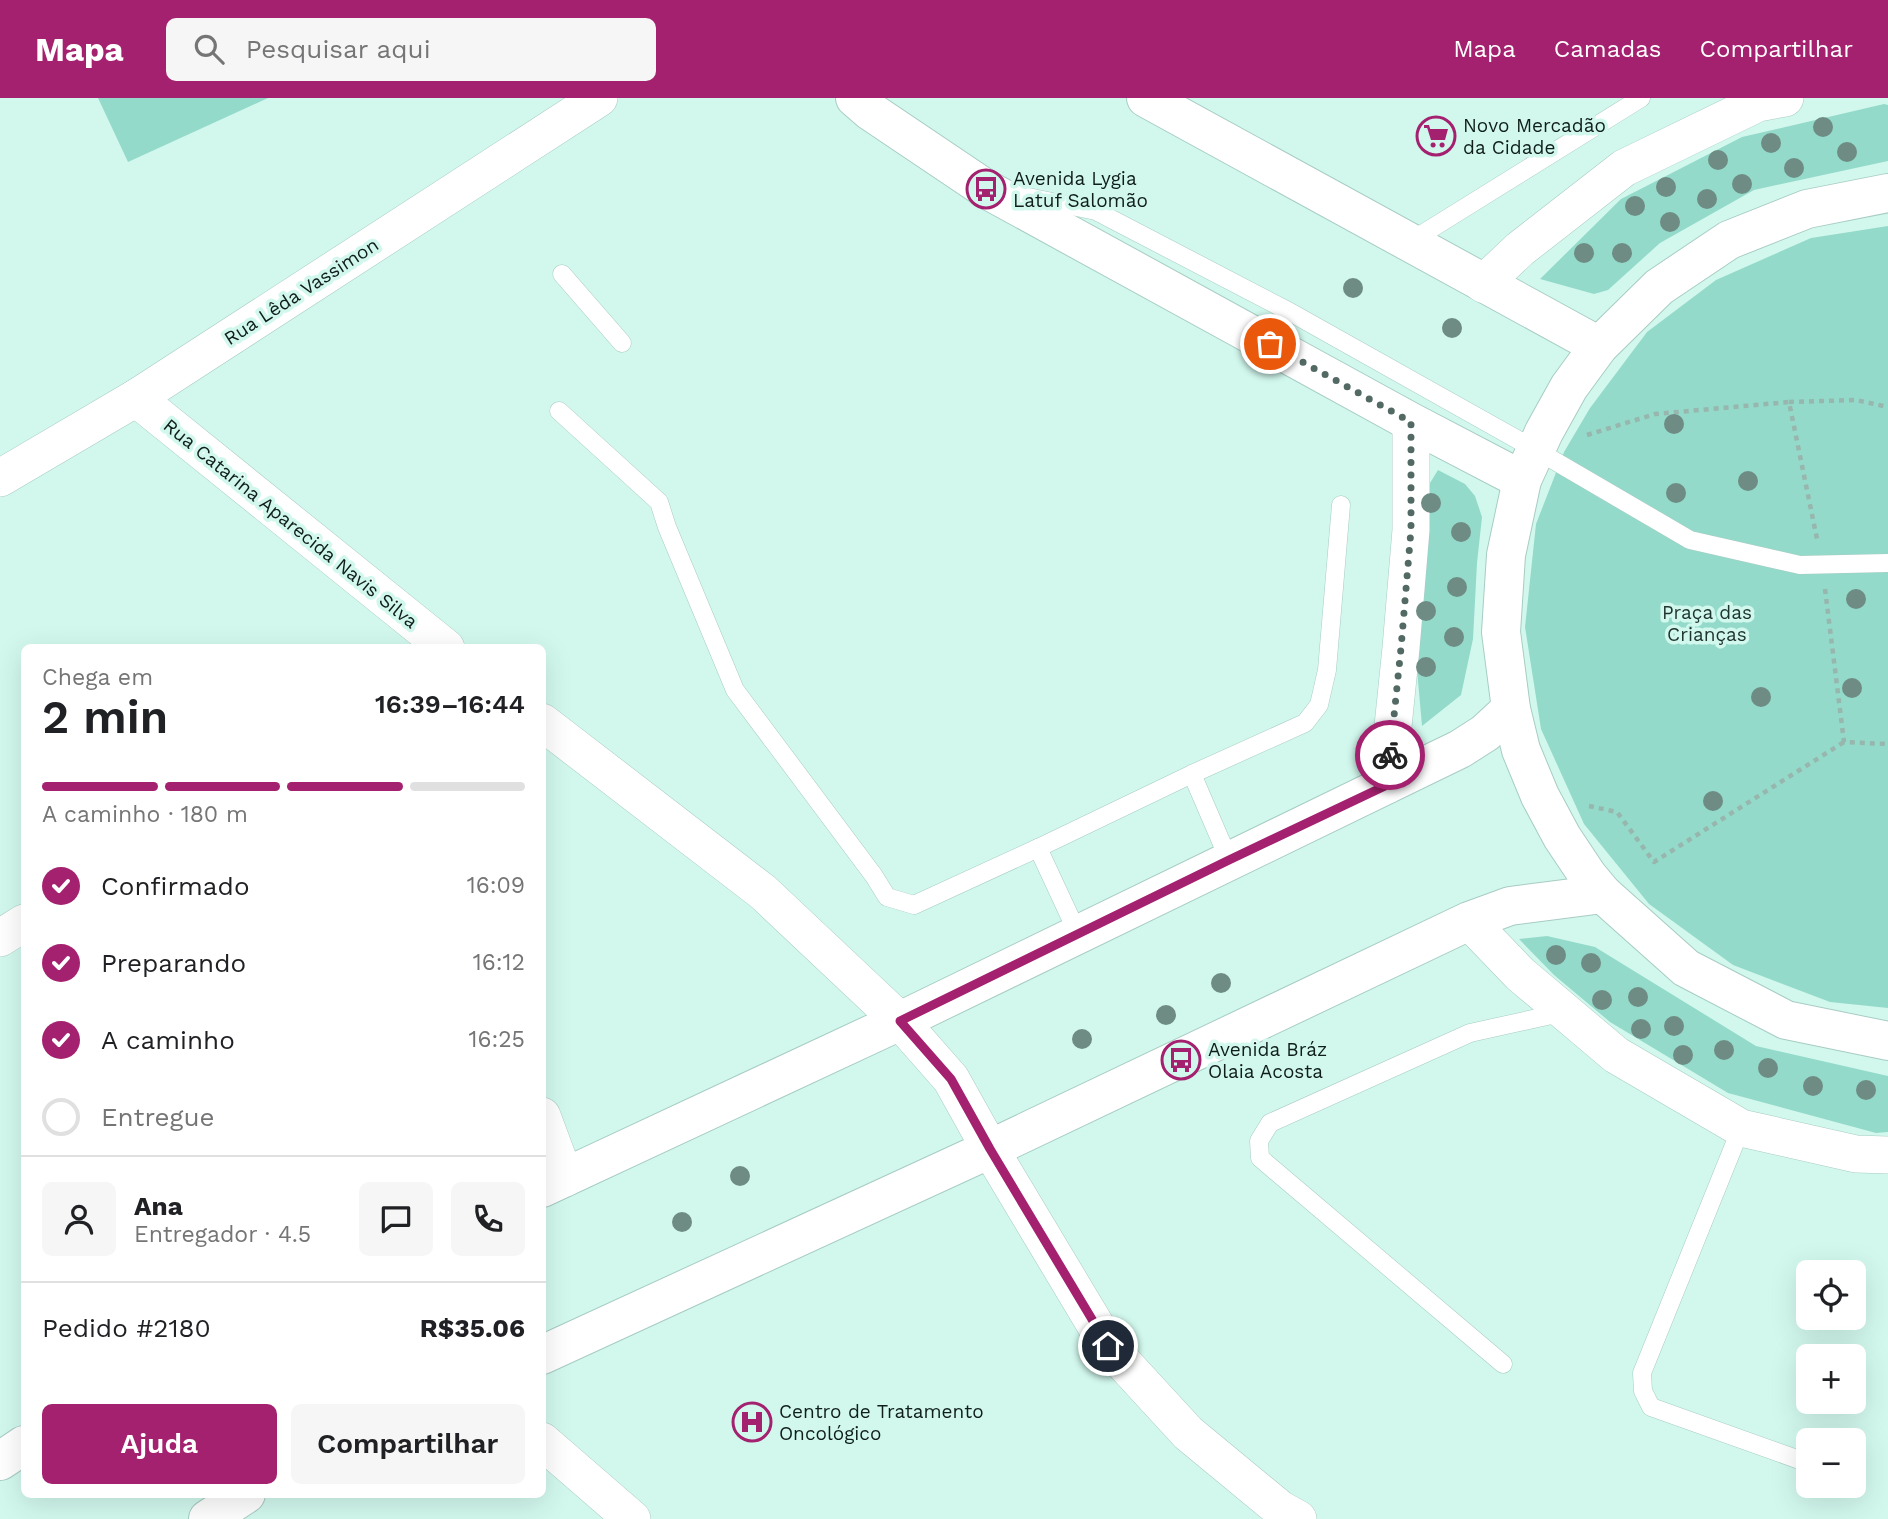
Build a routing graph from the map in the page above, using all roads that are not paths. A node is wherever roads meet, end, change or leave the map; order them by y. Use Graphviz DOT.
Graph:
graph roads {
  1 [pos="599,98"];
  2 [pos="855,98"];
  3 [pos="1146,98"];
  4 [pos="1641,98"];
  5 [pos="1785,98"];
  6 [pos="986,189"];
  7 [pos="1888,193"];
  8 [pos="1408,243"];
  9 [pos="562,274"];
  10 [pos="1483,284"];
  11 [pos="622,343"];
  12 [pos="1599,346"];
  13 [pos="135,398"];
  14 [pos="559,411"];
  15 [pos="1411,422"];
  16 [pos="1529,465"];
  17 [pos="0,478"];
  18 [pos="1341,505"];
  19 [pos="1888,563"];
  20 [pos="441,644"];
  21 [pos="1511,709"];
  22 [pos="546,725"];
  23 [pos="1192,774"];
  24 [pos="1387,785"];
  25 [pos="1038,848"];
  26 [pos="1229,860"];
  27 [pos="1603,894"];
  28 [pos="1469,921"];
  29 [pos="21,925"];
  30 [pos="1079,934"];
  31 [pos="0,938"];
  32 [pos="1565,1013"];
  33 [pos="900,1021"];
  34 [pos="1888,1041"];
  35 [pos="1741,1128"];
  36 [pos="546,1138"];
  37 [pos="990,1149"];
  38 [pos="1888,1155"];
  39 [pos="554,1183"];
  40 [pos="546,1353"];
  41 [pos="1503,1364"];
  42 [pos="546,1444"];
  43 [pos="21,1448"];
  44 [pos="1796,1459"];
  45 [pos="0,1461"];
  46 [pos="240,1498"];
  47 [pos="208,1519"];
  48 [pos="632,1519"];
  49 [pos="1297,1519"];
  1 -- 13 [label="street, Rua Lêda Vassimon"];
  2 -- 6 [label="main road"];
  3 -- 8 [label="main road"];
  4 -- 8 [label="lane"];
  5 -- 10 [label="street"];
  6 -- 15 [label="main road"];
  6 -- 16 [label="lane"];
  7 -- 12 [label="main road"];
  8 -- 10 [label="main road"];
  9 -- 11 [label="lane"];
  10 -- 12 [label="main road"];
  12 -- 16 [label="main road"];
  13 -- 17 [label="street, Rua Lêda Vassimon"];
  13 -- 20 [label="street, Rua Catarina Aparecida Navis Silva"];
  14 -- 25 [label="lane"];
  15 -- 16 [label="main road"];
  15 -- 24 [label="street"];
  16 -- 19 [label="lane"];
  16 -- 21 [label="main road"];
  18 -- 23 [label="lane"];
  21 -- 24 [label="main road"];
  21 -- 27 [label="main road"];
  22 -- 33 [label="street"];
  23 -- 25 [label="lane"];
  23 -- 26 [label="lane"];
  24 -- 26 [label="main road"];
  25 -- 30 [label="lane"];
  26 -- 30 [label="main road"];
  27 -- 28 [label="main road"];
  27 -- 34 [label="main road"];
  28 -- 32 [label="street"];
  28 -- 37 [label="main road"];
  29 -- 31 [label="street"];
  30 -- 33 [label="main road"];
  32 -- 35 [label="street"];
  32 -- 41 [label="lane"];
  33 -- 37 [label="street"];
  33 -- 39 [label="main road"];
  35 -- 38 [label="street"];
  35 -- 44 [label="lane"];
  36 -- 39 [label="street"];
  37 -- 40 [label="main road"];
  37 -- 49 [label="street"];
  42 -- 48 [label="street"];
  43 -- 45 [label="main road"];
  46 -- 47 [label="main road"];
}
